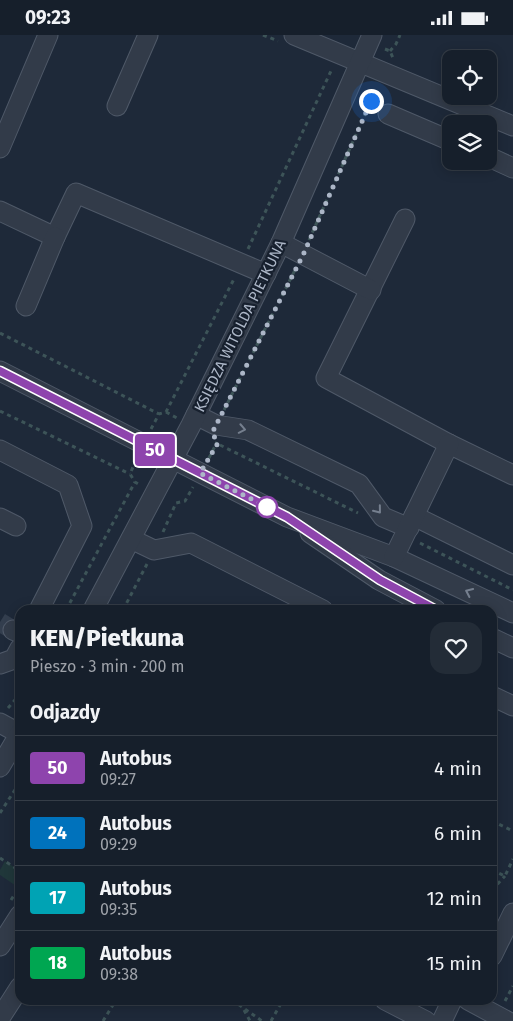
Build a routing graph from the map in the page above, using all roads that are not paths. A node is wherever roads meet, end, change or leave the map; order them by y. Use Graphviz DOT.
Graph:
graph roads {
  1 [pos="48,35"];
  2 [pos="148,35"];
  3 [pos="294,35"];
  4 [pos="372,35"];
  5 [pos="361,63"];
  6 [pos="118,106"];
  7 [pos="388,114"];
  8 [pos="513,126"];
  9 [pos="442,137"];
  10 [pos="0,147"];
  11 [pos="497,161"];
  12 [pos="513,168"];
  13 [pos="0,211"];
  14 [pos="405,219"];
  15 [pos="55,237"];
  16 [pos="281,243"];
  17 [pos="266,274"];
  18 [pos="371,291"];
  19 [pos="26,306"];
  20 [pos="0,371"];
  21 [pos="196,415"];
  22 [pos="450,444"];
  23 [pos="0,450"];
  24 [pos="171,459"];
  25 [pos="513,475"];
  26 [pos="287,517"];
  27 [pos="412,522"];
  28 [pos="131,539"];
  29 [pos="394,557"];
  30 [pos="513,565"];
  31 [pos="42,605"];
  32 [pos="95,605"];
  33 [pos="313,605"];
  34 [pos="427,605"];
  35 [pos="496,605"];
  36 [pos="497,605"];
  37 [pos="513,613"];
  38 [pos="497,640"];
  39 [pos="513,648"];
  40 [pos="15,657"];
  41 [pos="0,664"];
  42 [pos="497,698"];
  43 [pos="513,706"];
  44 [pos="0,723"];
  45 [pos="15,731"];
  46 [pos="15,742"];
  47 [pos="0,767"];
  48 [pos="513,913"];
  49 [pos="15,923"];
  50 [pos="0,946"];
  51 [pos="497,946"];
  52 [pos="15,995"];
  53 [pos="395,1005"];
  54 [pos="450,1005"];
  55 [pos="477,1005"];
  56 [pos="0,1018"];
  57 [pos="426,1021"];
  58 [pos="442,1021"];
  59 [pos="507,1021"];
  1 -- 10 [label="street"];
  2 -- 6 [label="street"];
  3 -- 5 [label="street"];
  4 -- 5 [label="street, KSIĘDZA WITOLDA PIETKUNA"];
  5 -- 8 [label="street"];
  5 -- 16 [label="street, KSIĘDZA WITOLDA PIETKUNA"];
  7 -- 9 [label="street"];
  11 -- 12 [label="street"];
  13 -- 15 [label="street"];
  14 -- 18 [label="street"];
  15 -- 17 [label="street"];
  15 -- 19 [label="street"];
  16 -- 17 [label="street, KSIĘDZA WITOLDA PIETKUNA"];
  16 -- 18 [label="street"];
  17 -- 21 [label="street, KSIĘDZA WITOLDA PIETKUNA"];
  18 -- 22 [label="street"];
  20 -- 24 [label="street"];
  21 -- 24 [label="street, KSIĘDZA WITOLDA PIETKUNA"];
  21 -- 27 [label="street, one-way"];
  22 -- 25 [label="street"];
  22 -- 27 [label="street"];
  23 -- 31 [label="street"];
  24 -- 26 [label="street"];
  24 -- 28 [label="street, KSIĘDZA WITOLDA PIETKUNA"];
  26 -- 29 [label="street"];
  26 -- 34 [label="street"];
  27 -- 29 [label="street"];
  27 -- 30 [label="street"];
  28 -- 32 [label="street, KSIĘDZA WITOLDA PIETKUNA"];
  28 -- 33 [label="street"];
  35 -- 29 [label="street, one-way"];
  37 -- 36 [label="street, one-way"];
  38 -- 39 [label="street"];
  40 -- 41 [label="street"];
  42 -- 43 [label="street"];
  44 -- 45 [label="street"];
  46 -- 47 [label="street"];
  48 -- 51 [label="street"];
  49 -- 50 [label="street"];
  52 -- 56 [label="street"];
  53 -- 57 [label="street"];
  54 -- 58 [label="street"];
  55 -- 59 [label="street"];
}
